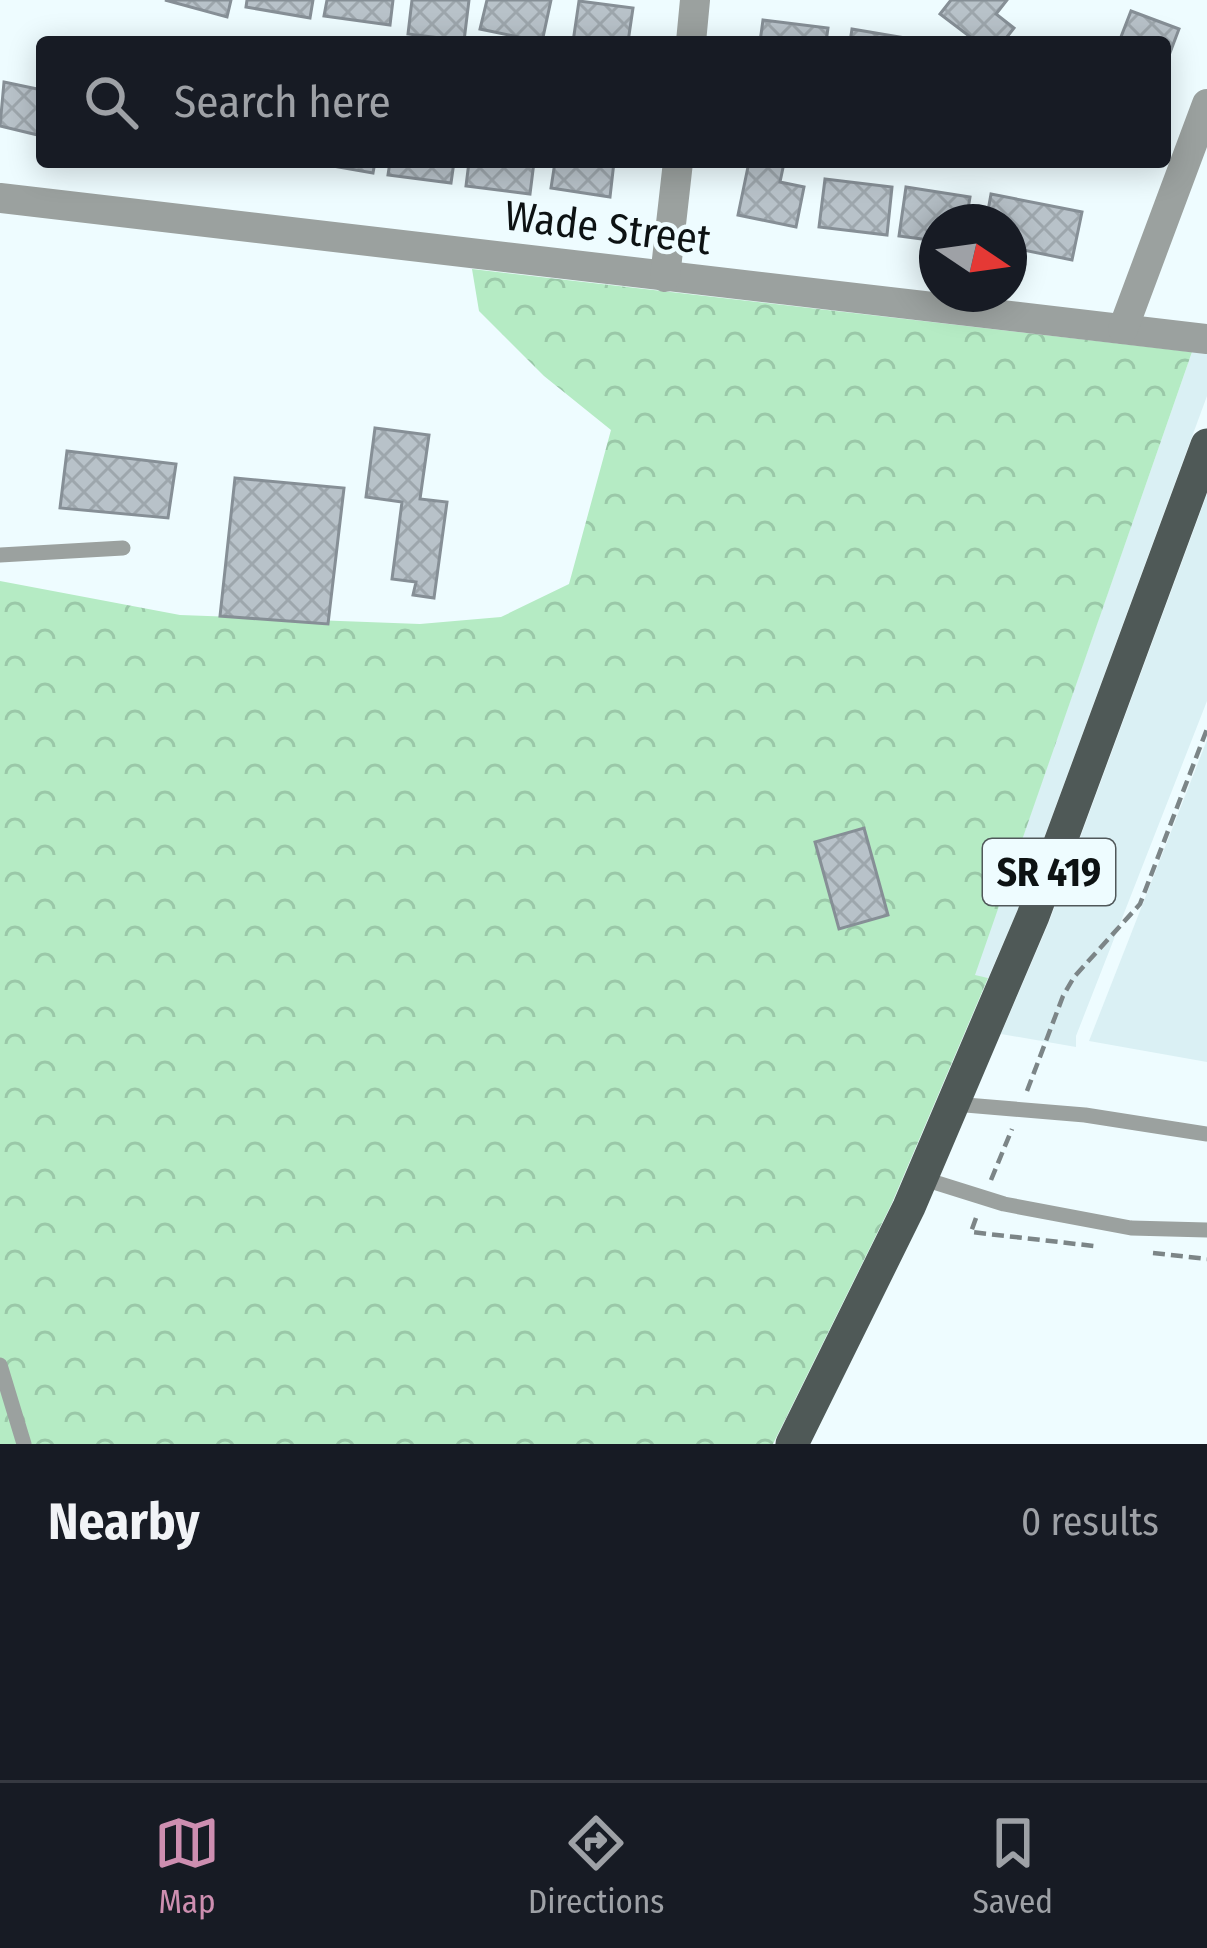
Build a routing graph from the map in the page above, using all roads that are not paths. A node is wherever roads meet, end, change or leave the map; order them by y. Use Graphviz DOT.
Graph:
graph roads {
  1 [pos="695,0"];
  2 [pos="692,36"];
  3 [pos="1207,104"];
  4 [pos="677,168"];
  5 [pos="0,198"];
  6 [pos="665,277"];
  7 [pos="1123,328"];
  8 [pos="1207,339"];
  9 [pos="1207,445"];
  10 [pos="123,548"];
  11 [pos="0,555"];
  12 [pos="953,1104"];
  13 [pos="1207,1134"];
  14 [pos="921,1178"];
  15 [pos="1207,1230"];
  16 [pos="0,1365"];
  17 [pos="24,1444"];
  18 [pos="792,1444"];
  1 -- 2 [label="street"];
  3 -- 7 [label="street"];
  4 -- 6 [label="street"];
  5 -- 6 [label="street, Wade Street"];
  6 -- 7 [label="street, Wade Street"];
  7 -- 8 [label="street, Wade Street"];
  9 -- 12 [label="main road, SR 419"];
  10 -- 11 [label="lane"];
  12 -- 13 [label="lane"];
  12 -- 14 [label="main road, SR 419"];
  14 -- 15 [label="lane"];
  14 -- 18 [label="main road, SR 419"];
  16 -- 17 [label="lane"];
}
